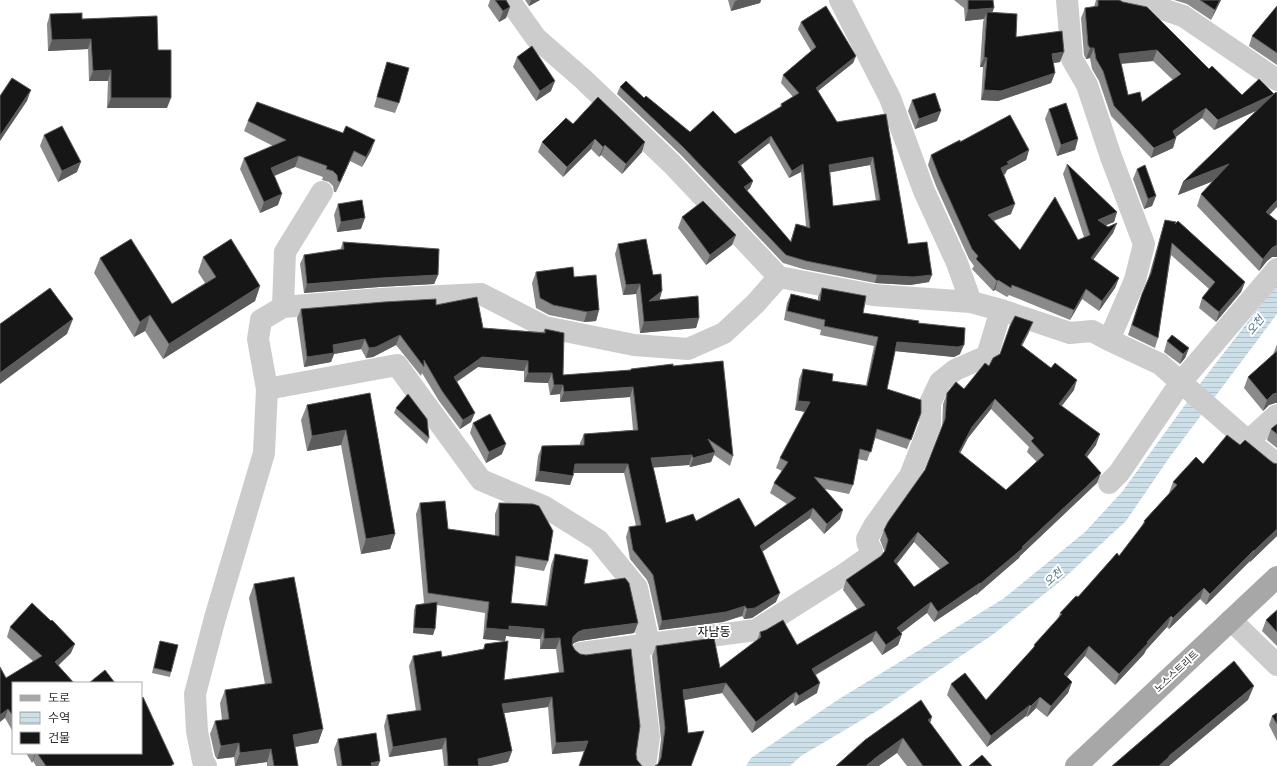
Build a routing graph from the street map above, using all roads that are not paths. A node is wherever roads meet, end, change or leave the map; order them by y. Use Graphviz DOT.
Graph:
graph roads {
  1 [pos="510,0"];
  2 [pos="840,0"];
  3 [pos="1067,0"];
  4 [pos="1122,0"];
  5 [pos="1277,80"];
  6 [pos="322,192"];
  7 [pos="1277,269"];
  8 [pos="779,277"];
  9 [pos="971,302"];
  10 [pos="283,308"];
  11 [pos="1001,310"];
  12 [pos="1109,340"];
  13 [pos="1181,382"];
  14 [pos="267,388"];
  15 [pos="1277,415"];
  16 [pos="1248,441"];
  17 [pos="1277,464"];
  18 [pos="1109,483"];
  19 [pos="1277,577"];
  20 [pos="1230,620"];
  21 [pos="644,645"];
  22 [pos="581,653"];
  23 [pos="1277,665"];
  24 [pos="206,766"];
  25 [pos="645,766"];
  26 [pos="1076,766"];
  1 -- 8 [label="street"];
  2 -- 9 [label="street"];
  3 -- 12 [label="street"];
  4 -- 5 [label="street"];
  6 -- 10 [label="street"];
  7 -- 13 [label="street"];
  8 -- 9 [label="street"];
  8 -- 10 [label="street"];
  9 -- 11 [label="street"];
  10 -- 14 [label="street"];
  11 -- 12 [label="street"];
  11 -- 21 [label="street"];
  12 -- 13 [label="street"];
  13 -- 16 [label="street"];
  13 -- 18 [label="street"];
  14 -- 21 [label="street"];
  14 -- 24 [label="street"];
  15 -- 16 [label="street"];
  16 -- 17 [label="street"];
  19 -- 20 [label="main road, 노스스트리트"];
  20 -- 23 [label="street"];
  20 -- 26 [label="main road, 노스스트리트"];
  21 -- 22 [label="street"];
  21 -- 25 [label="street"];
}
